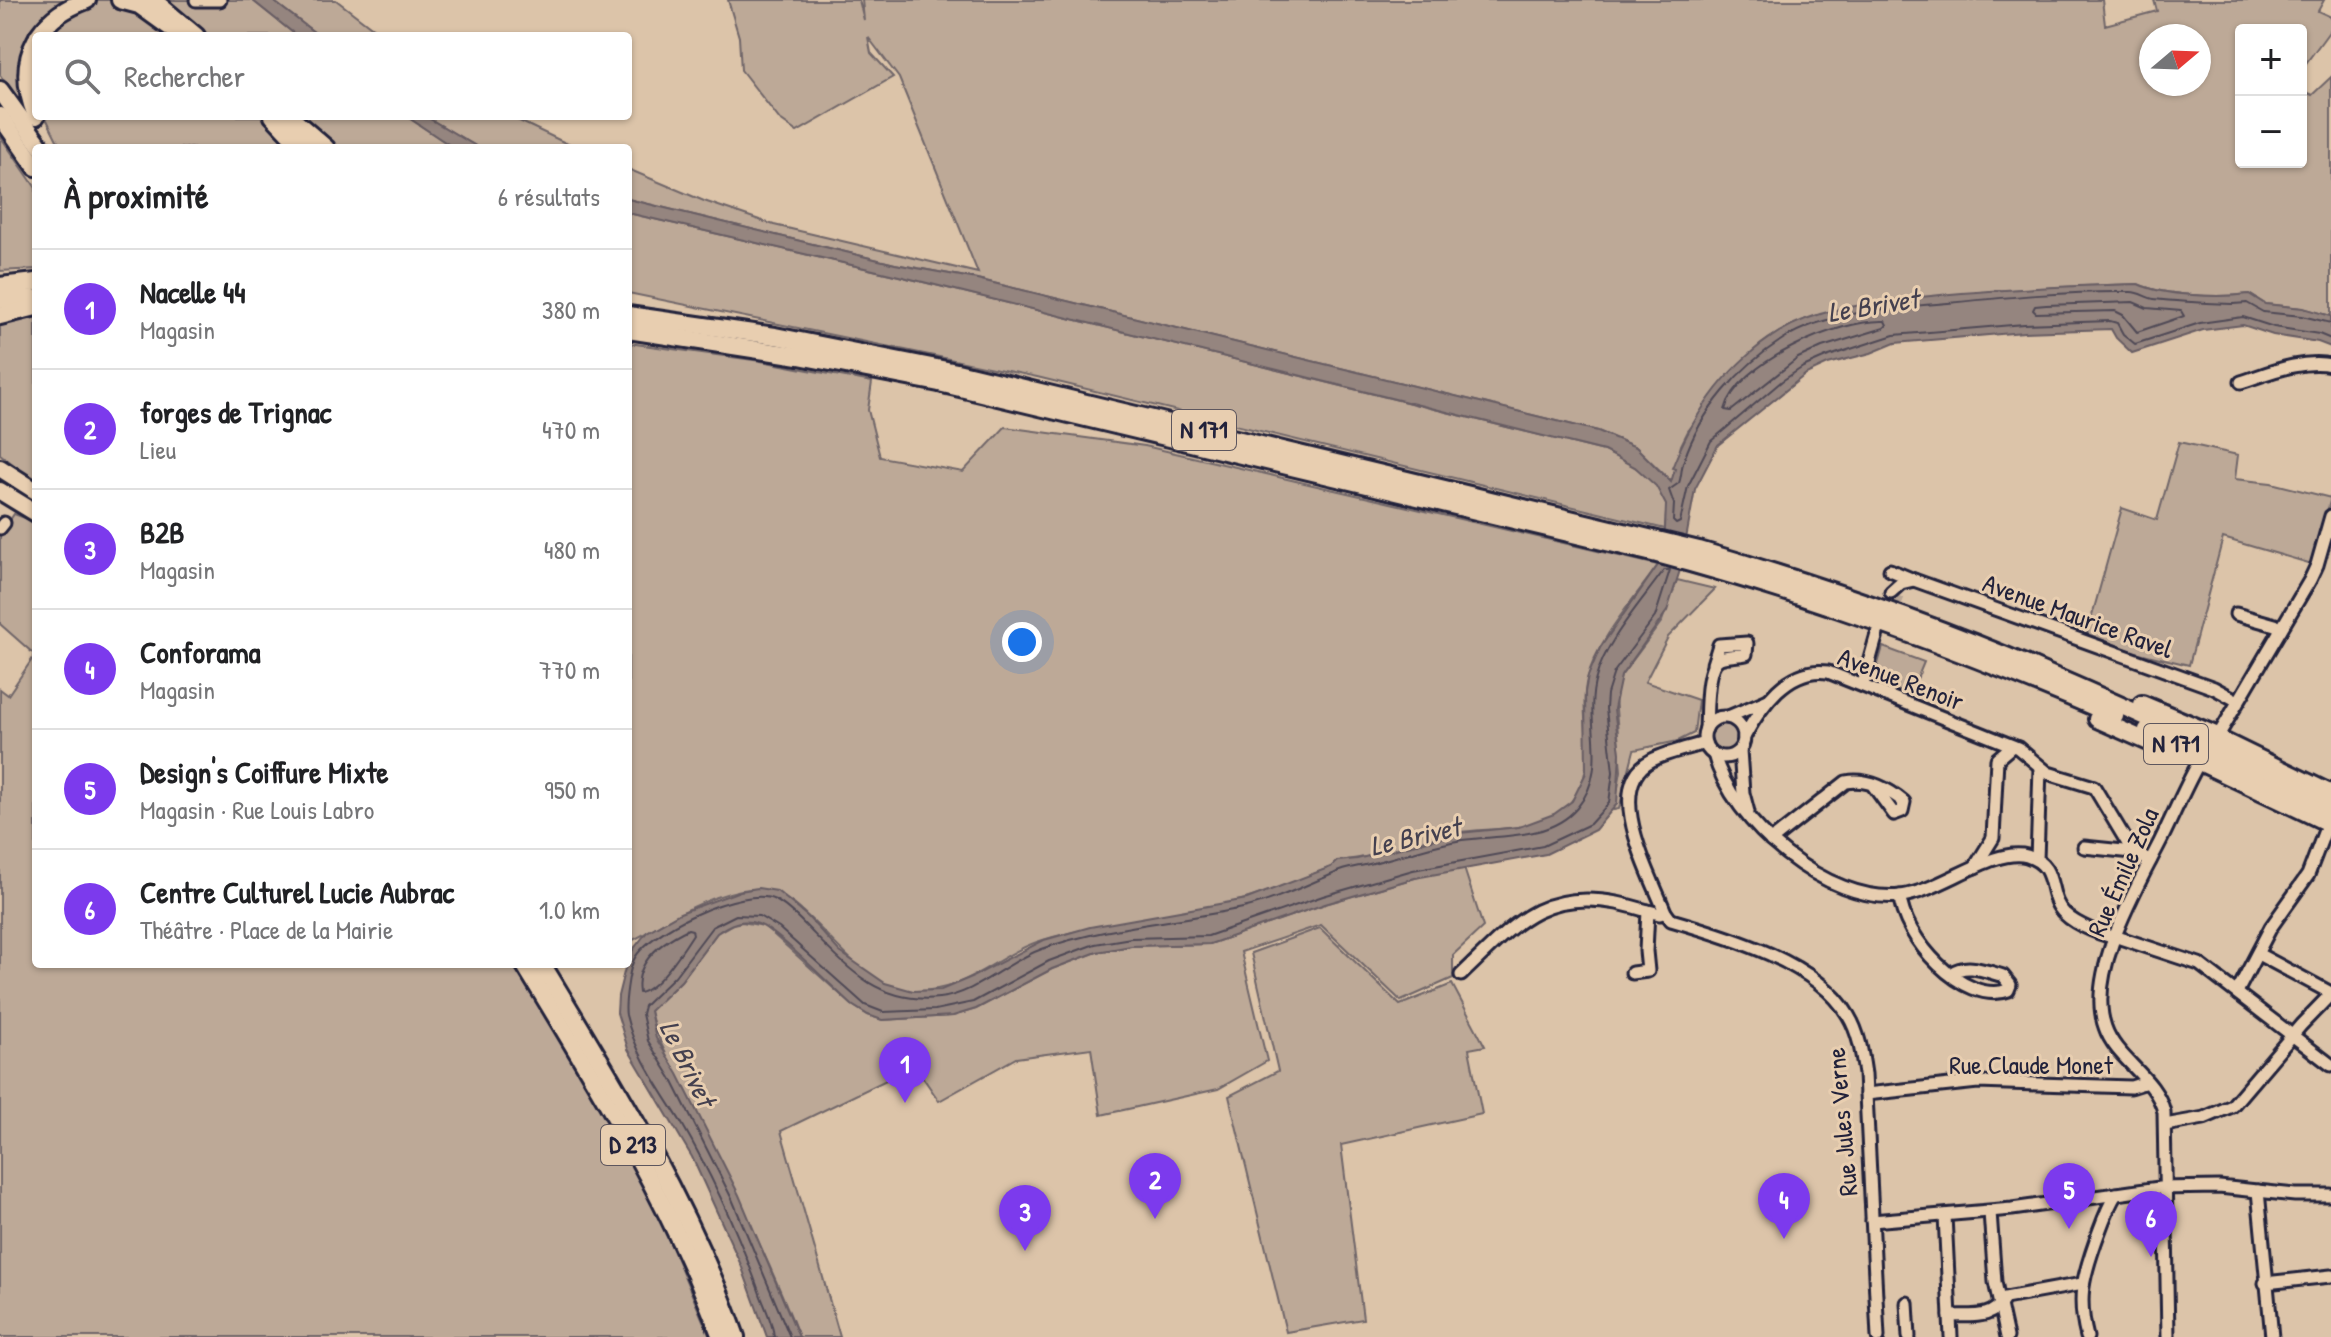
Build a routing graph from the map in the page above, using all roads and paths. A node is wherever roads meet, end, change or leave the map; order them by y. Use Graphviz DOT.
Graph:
graph roads {
  1 [pos="87,0"];
  2 [pos="120,0"];
  3 [pos="153,0"];
  4 [pos="196,0"];
  5 [pos="220,0"];
  6 [pos="42,32"];
  7 [pos="176,32"];
  8 [pos="191,32"];
  9 [pos="32,47"];
  10 [pos="0,90"];
  11 [pos="32,106"];
  12 [pos="0,116"];
  13 [pos="38,120"];
  14 [pos="277,120"];
  15 [pos="294,120"];
  16 [pos="39,144"];
  17 [pos="50,144"];
  18 [pos="299,144"];
  19 [pos="321,144"];
  20 [pos="32,161"];
  21 [pos="32,285"];
  22 [pos="2,291"];
  23 [pos="32,297"];
  24 [pos="632,305"];
  25 [pos="32,308"];
  26 [pos="0,316"];
  27 [pos="632,316"];
  28 [pos="682,323"];
  29 [pos="632,331"];
  30 [pos="2331,365"];
  31 [pos="2241,382"];
  32 [pos="0,468"];
  33 [pos="32,488"];
  34 [pos="0,491"];
  35 [pos="32,511"];
  36 [pos="2331,516"];
  37 [pos="1656,546"];
  38 [pos="1890,570"];
  39 [pos="1914,580"];
  40 [pos="1897,590"];
  41 [pos="2236,614"];
  42 [pos="2281,629"];
  43 [pos="1880,635"];
  44 [pos="1713,664"];
  45 [pos="2028,672"];
  46 [pos="1863,684"];
  47 [pos="1708,699"];
  48 [pos="1768,700"];
  49 [pos="2238,701"];
  50 [pos="1725,717"];
  51 [pos="1706,729"];
  52 [pos="1979,732"];
  53 [pos="2218,736"];
  54 [pos="1744,737"];
  55 [pos="1705,743"];
  56 [pos="2011,747"];
  57 [pos="1740,750"];
  58 [pos="1714,754"];
  59 [pos="1997,759"];
  60 [pos="2198,764"];
  61 [pos="2040,767"];
  62 [pos="1872,784"];
  63 [pos="2331,791"];
  64 [pos="2331,803"];
  65 [pos="1749,817"];
  66 [pos="2330,822"];
  67 [pos="1993,838"];
  68 [pos="1771,841"];
  69 [pos="2084,847"];
  70 [pos="2133,852"];
  71 [pos="2008,855"];
  72 [pos="2037,860"];
  73 [pos="2150,861"];
  74 [pos="1975,868"];
  75 [pos="1900,896"];
  76 [pos="1648,911"];
  77 [pos="1665,912"];
  78 [pos="2114,938"];
  79 [pos="2258,954"];
  80 [pos="526,968"];
  81 [pos="544,968"];
  82 [pos="1632,973"];
  83 [pos="1950,974"];
  84 [pos="1461,975"];
  85 [pos="2237,992"];
  86 [pos="2331,994"];
  87 [pos="2293,1035"];
  88 [pos="2331,1065"];
  89 [pos="2147,1082"];
  90 [pos="1866,1094"];
  91 [pos="2165,1125"];
  92 [pos="2166,1188"];
  93 [pos="2258,1191"];
  94 [pos="2116,1194"];
  95 [pos="2331,1195"];
  96 [pos="1990,1212"];
  97 [pos="1945,1216"];
  98 [pos="1872,1221"];
  99 [pos="2331,1276"];
  100 [pos="2265,1283"];
  101 [pos="2082,1284"];
  102 [pos="1907,1303"];
  103 [pos="1999,1308"];
  104 [pos="1950,1316"];
  105 [pos="721,1337"];
  106 [pos="736,1337"];
  107 [pos="1878,1337"];
  108 [pos="1909,1337"];
  109 [pos="1951,1337"];
  110 [pos="2007,1337"];
  111 [pos="2087,1337"];
  112 [pos="2168,1337"];
  113 [pos="2272,1337"];
  1 -- 6 [label="highway"];
  2 -- 7 [label="highway"];
  3 -- 8 [label="highway"];
  4 -- 5 [label="street"];
  9 -- 11 [label="highway"];
  10 -- 16 [label="highway"];
  12 -- 20 [label="highway"];
  13 -- 17 [label="highway"];
  14 -- 18 [label="highway"];
  15 -- 19 [label="highway"];
  21 -- 22 [label="highway"];
  22 -- 23 [label="highway"];
  24 -- 28 [label="highway"];
  25 -- 26 [label="highway"];
  27 -- 28 [label="highway, N 171"];
  28 -- 37 [label="highway, N 171"];
  29 -- 37 [label="highway, N 171"];
  30 -- 31 [label="street"];
  32 -- 33 [label="highway"];
  34 -- 35 [label="highway"];
  36 -- 42 [label="street"];
  37 -- 45 [label="highway, N 171"];
  38 -- 39 [label="street, Avenue Maurice Ravel"];
  39 -- 40 [label="street"];
  39 -- 49 [label="street, Avenue Maurice Ravel"];
  41 -- 42 [label="street"];
  42 -- 49 [label="street"];
  43 -- 46 [label="street"];
  44 -- 47 [label="street"];
  45 -- 53 [label="highway"];
  45 -- 60 [label="highway"];
  45 -- 64 [label="highway, N 171"];
  45 -- 66 [label="highway, N 171"];
  46 -- 48 [label="street, Avenue Renoir"];
  46 -- 52 [label="street, Avenue Renoir"];
  47 -- 50 [label="street"];
  47 -- 51 [label="street"];
  48 -- 50 [label="street, Avenue Renoir"];
  48 -- 54 [label="street, Avenue Renoir"];
  49 -- 53 [label="street"];
  50 -- 51 [label="street"];
  50 -- 54 [label="street"];
  51 -- 55 [label="street"];
  52 -- 56 [label="street, Avenue Renoir"];
  52 -- 59 [label="street, Avenue Renoir"];
  53 -- 63 [label="street"];
  54 -- 57 [label="street"];
  55 -- 58 [label="street"];
  55 -- 77 [label="street"];
  56 -- 59 [label="street"];
  56 -- 61 [label="street, Avenue Renoir"];
  57 -- 58 [label="street"];
  57 -- 65 [label="street"];
  58 -- 65 [label="street"];
  59 -- 67 [label="street"];
  60 -- 66 [label="street"];
  60 -- 73 [label="street, Rue Émile Zola"];
  61 -- 70 [label="street, Avenue Renoir"];
  61 -- 72 [label="street"];
  62 -- 68 [label="street"];
  65 -- 68 [label="street"];
  66 -- 79 [label="street"];
  67 -- 71 [label="street"];
  67 -- 74 [label="street"];
  68 -- 75 [label="street"];
  69 -- 70 [label="street"];
  70 -- 73 [label="street"];
  71 -- 72 [label="street"];
  71 -- 74 [label="street"];
  72 -- 78 [label="street"];
  73 -- 78 [label="street, Rue Émile Zola"];
  74 -- 75 [label="street"];
  75 -- 83 [label="street"];
  76 -- 77 [label="street, Rue Jules Verne"];
  76 -- 82 [label="street"];
  76 -- 84 [label="street, Rue Jules Verne"];
  77 -- 90 [label="street, Rue Jules Verne"];
  78 -- 85 [label="street"];
  78 -- 89 [label="street, Rue Émile Zola"];
  79 -- 85 [label="street"];
  79 -- 86 [label="street"];
  80 -- 105 [label="highway, D 213"];
  81 -- 106 [label="highway, D 213"];
  85 -- 87 [label="street"];
  86 -- 87 [label="street"];
  87 -- 88 [label="street"];
  87 -- 91 [label="street"];
  89 -- 90 [label="street, Rue Claude Monet"];
  89 -- 91 [label="street, Rue Émile Zola"];
  90 -- 98 [label="street, Rue Jules Verne"];
  91 -- 92 [label="street, Rue Émile Zola"];
  92 -- 93 [label="street"];
  92 -- 94 [label="street"];
  92 -- 112 [label="street, Rue Émile Zola"];
  93 -- 95 [label="street"];
  93 -- 100 [label="street"];
  94 -- 96 [label="street"];
  94 -- 101 [label="street"];
  96 -- 97 [label="street"];
  96 -- 103 [label="street"];
  97 -- 98 [label="street"];
  97 -- 104 [label="street"];
  98 -- 107 [label="street, Rue Jules Verne"];
  99 -- 100 [label="street"];
  100 -- 113 [label="street"];
  101 -- 103 [label="street"];
  101 -- 111 [label="street"];
  102 -- 108 [label="street"];
  103 -- 104 [label="street"];
  103 -- 110 [label="street"];
  104 -- 109 [label="street"];
}
